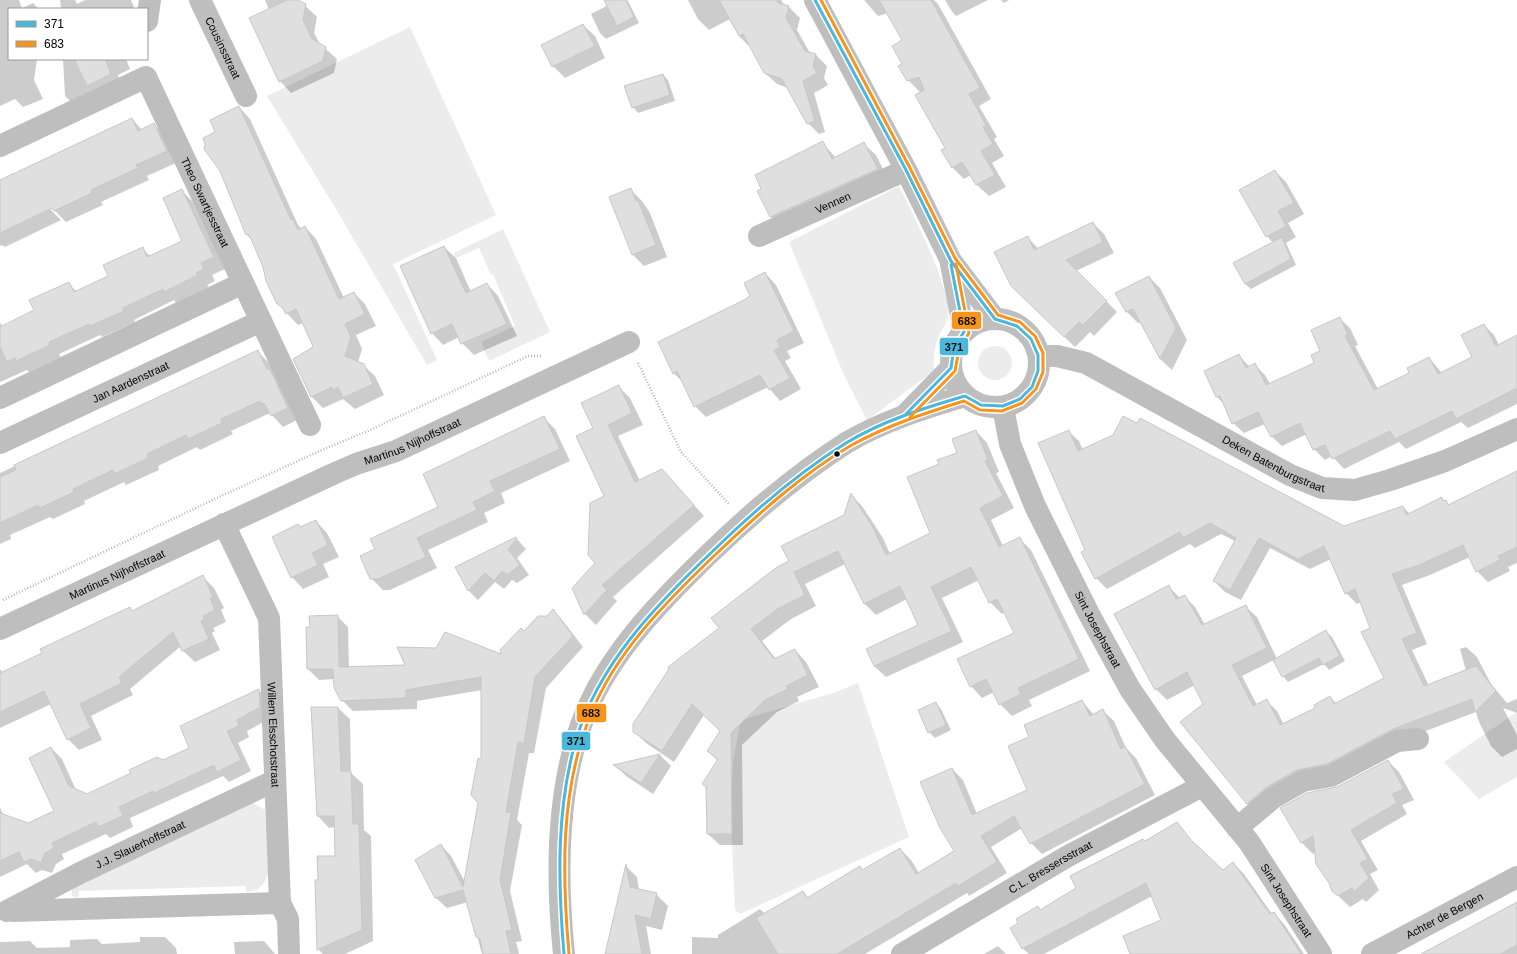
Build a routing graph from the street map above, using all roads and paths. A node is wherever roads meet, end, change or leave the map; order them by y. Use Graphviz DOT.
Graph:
graph roads {
  1 [pos="150,0"];
  2 [pos="200,0"];
  3 [pos="815,0"];
  4 [pos="148,14"];
  5 [pos="143,68"];
  6 [pos="246,96"];
  7 [pos="0,146"];
  8 [pos="906,170"];
  9 [pos="759,236"];
  10 [pos="951,261"];
  11 [pos="243,282"];
  12 [pos="995,319"];
  13 [pos="260,321"];
  14 [pos="964,332"];
  15 [pos="629,342"];
  16 [pos="1039,356"];
  17 [pos="951,368"];
  18 [pos="965,396"];
  19 [pos="0,398"];
  20 [pos="1003,407"];
  21 [pos="904,415"];
  22 [pos="310,425"];
  23 [pos="1517,429"];
  24 [pos="0,443"];
  25 [pos="333,474"];
  26 [pos="745,519"];
  27 [pos="224,524"];
  28 [pos="0,629"];
  29 [pos="1418,739"];
  30 [pos="274,781"];
  31 [pos="1202,786"];
  32 [pos="1237,828"];
  33 [pos="1517,877"];
  34 [pos="280,903"];
  35 [pos="4,912"];
  36 [pos="290,954"];
  37 [pos="564,954"];
  38 [pos="902,954"];
  39 [pos="1321,954"];
  40 [pos="1372,954"];
  1 -- 4 [label="street"];
  2 -- 6 [label="street, Cousinsstraat"];
  3 -- 8 [label="street"];
  5 -- 7 [label="street, Theo Swartjesstraat"];
  5 -- 11 [label="street, Theo Swartjesstraat"];
  8 -- 9 [label="street, Vennen"];
  8 -- 10 [label="street"];
  10 -- 12 [label="street"];
  10 -- 14 [label="street"];
  11 -- 13 [label="street, Theo Swartjesstraat"];
  11 -- 19 [label="street"];
  12 -- 14 [label="street"];
  12 -- 16 [label="street"];
  13 -- 22 [label="street, Theo Swartjesstraat"];
  13 -- 24 [label="street, Jan Aardenstraat"];
  14 -- 17 [label="street"];
  15 -- 25 [label="street, Martinus Nijhoffstraat"];
  15 -- 26 [label="path"];
  16 -- 20 [label="street"];
  16 -- 23 [label="street, Deken Batenburgstraat"];
  17 -- 18 [label="street"];
  17 -- 21 [label="street"];
  18 -- 20 [label="street"];
  18 -- 21 [label="street"];
  20 -- 31 [label="street, Sint Josephstraat"];
  21 -- 26 [label="street"];
  22 -- 25 [label="path"];
  25 -- 27 [label="street, Martinus Nijhoffstraat"];
  26 -- 37 [label="street"];
  27 -- 28 [label="street, Martinus Nijhoffstraat"];
  27 -- 30 [label="street, Willem Elsschotstraat"];
  29 -- 32 [label="street"];
  30 -- 34 [label="street, Willem Elsschotstraat"];
  30 -- 35 [label="street, J.J. Slauerhoffstraat"];
  31 -- 32 [label="street, Sint Josephstraat"];
  31 -- 38 [label="street, C.L. Bressersstraat"];
  32 -- 39 [label="street, Sint Josephstraat"];
  33 -- 40 [label="street, Achter de Bergen"];
  34 -- 35 [label="street, J.J. Slauerhoffstraat"];
  34 -- 36 [label="street, Willem Elsschotstraat"];
}
